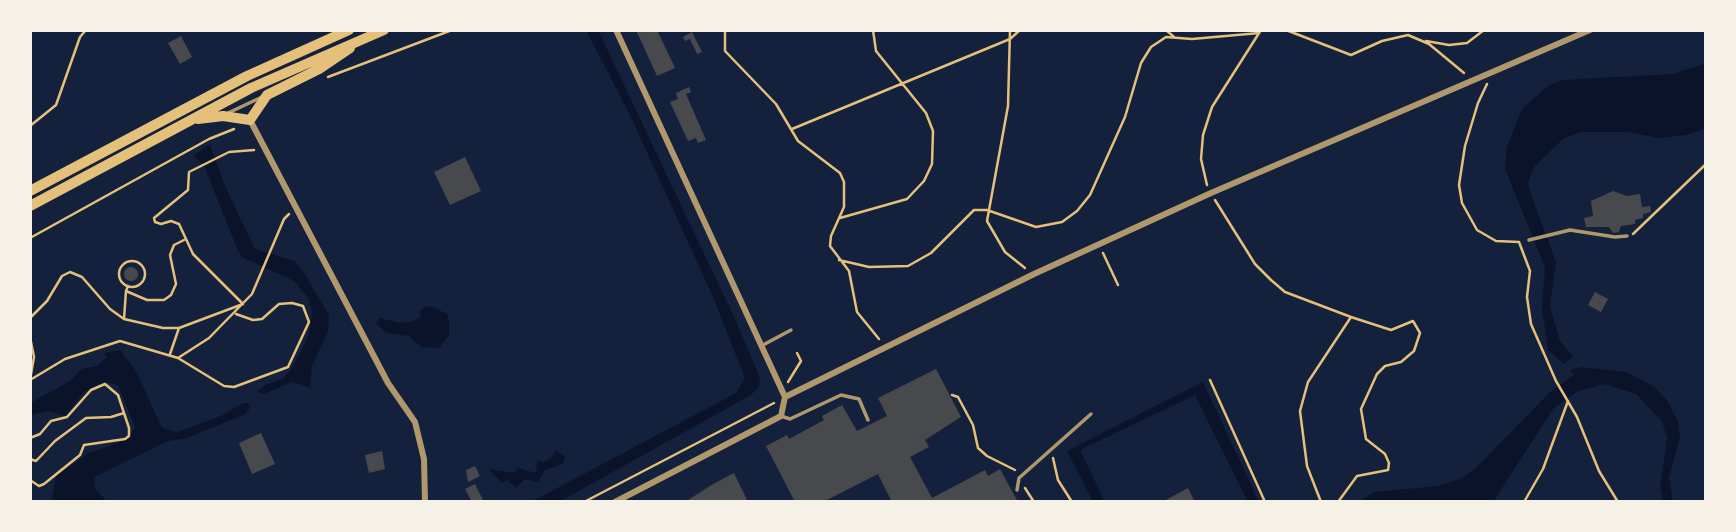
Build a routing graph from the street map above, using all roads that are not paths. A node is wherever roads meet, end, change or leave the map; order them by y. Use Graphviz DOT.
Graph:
graph roads {
  1 [pos="349,30"];
  2 [pos="384,30"];
  3 [pos="616,30"];
  4 [pos="1590,30"];
  5 [pos="367,37"];
  6 [pos="267,95"];
  7 [pos="223,116"];
  8 [pos="191,119"];
  9 [pos="250,120"];
  10 [pos="30,191"];
  11 [pos="30,206"];
  12 [pos="1627,236"];
  13 [pos="1530,240"];
  14 [pos="791,330"];
  15 [pos="761,346"];
  16 [pos="785,397"];
  17 [pos="1091,414"];
  18 [pos="780,416"];
  19 [pos="868,420"];
  20 [pos="1017,490"];
  21 [pos="425,502"];
  22 [pos="615,502"];
  1 -- 10 [label="main road"];
  2 -- 5 [label="main road"];
  3 -- 15 [label="street"];
  4 -- 16 [label="street"];
  5 -- 6 [label="main road"];
  5 -- 8 [label="main road"];
  6 -- 7 [label="lane"];
  6 -- 9 [label="main road"];
  7 -- 8 [label="main road"];
  7 -- 9 [label="main road"];
  8 -- 11 [label="main road"];
  9 -- 21 [label="street"];
  12 -- 13 [label="lane"];
  14 -- 15 [label="lane"];
  15 -- 16 [label="street"];
  16 -- 18 [label="street"];
  17 -- 20 [label="lane"];
  18 -- 19 [label="lane"];
  18 -- 22 [label="street"];
}
